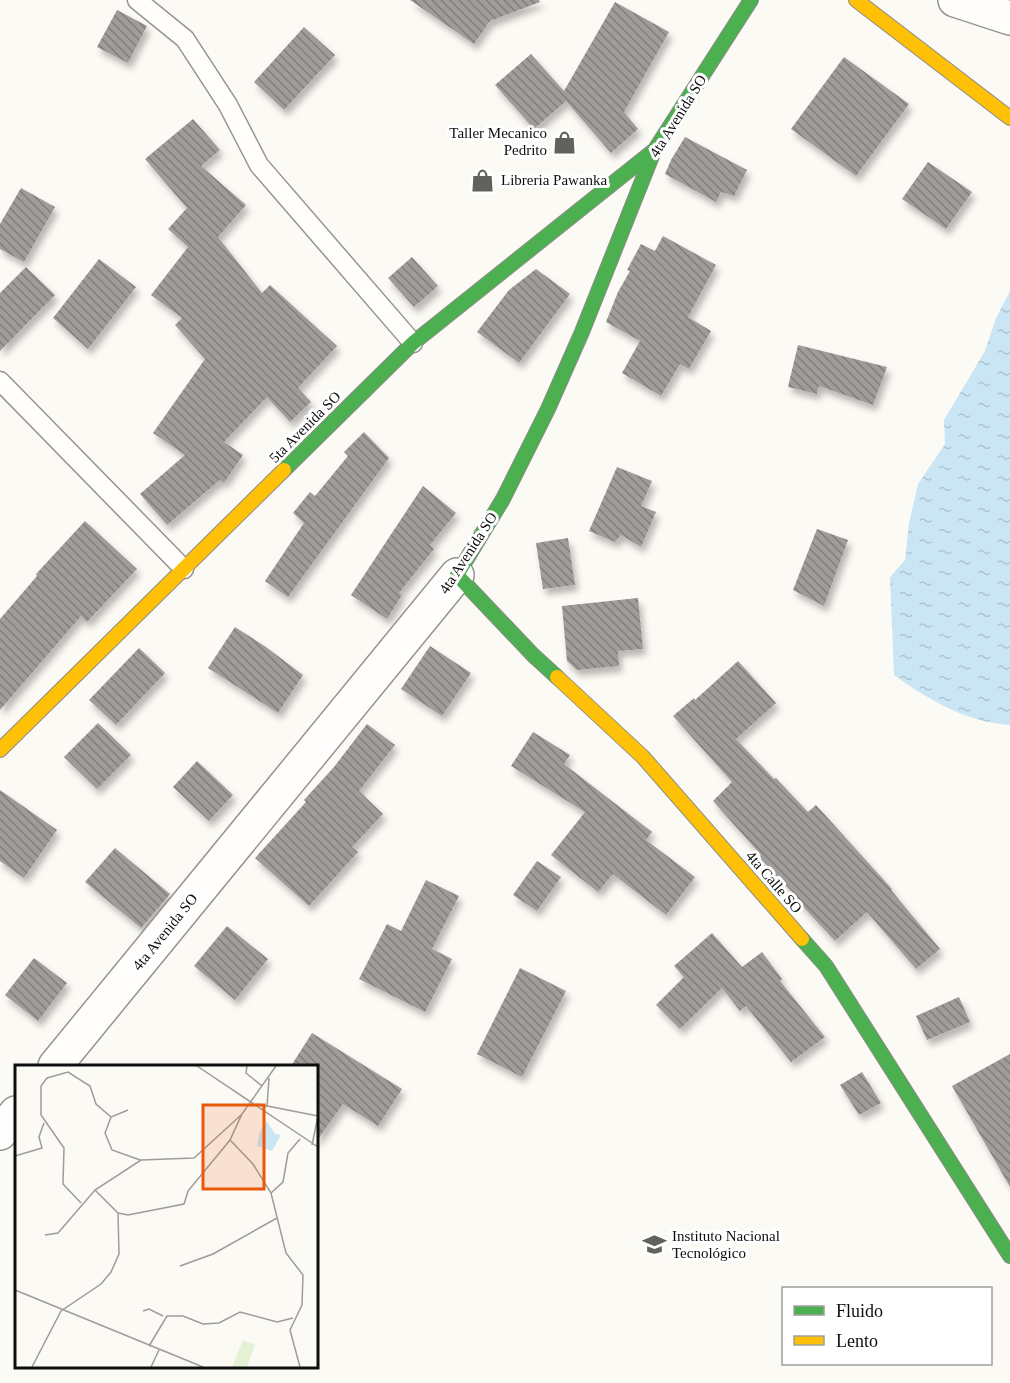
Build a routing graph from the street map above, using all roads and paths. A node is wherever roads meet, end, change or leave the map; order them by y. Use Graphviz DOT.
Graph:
graph roads {
  1 [pos="137,0"];
  2 [pos="751,0"];
  3 [pos="856,0"];
  4 [pos="955,0"];
  5 [pos="1010,18"];
  6 [pos="1010,118"];
  7 [pos="654,151"];
  8 [pos="412,344"];
  9 [pos="0,381"];
  10 [pos="184,569"];
  11 [pos="457,575"];
  12 [pos="0,750"];
  13 [pos="56,1065"];
  14 [pos="15,1114"];
  15 [pos="0,1133"];
  16 [pos="1010,1256"];
  1 -- 8 [label="lane"];
  2 -- 7 [label="street, 4ta Avenida SO"];
  3 -- 6 [label="street"];
  4 -- 5 [label="street"];
  7 -- 8 [label="street, 5ta Avenida SO"];
  7 -- 11 [label="street, 4ta Avenida SO"];
  8 -- 10 [label="street, 5ta Avenida SO"];
  9 -- 10 [label="lane"];
  10 -- 12 [label="street, 5ta Avenida SO"];
  11 -- 13 [label="street, 4ta Avenida SO"];
  11 -- 16 [label="street, 4ta Calle SO"];
  14 -- 15 [label="street"];
}
